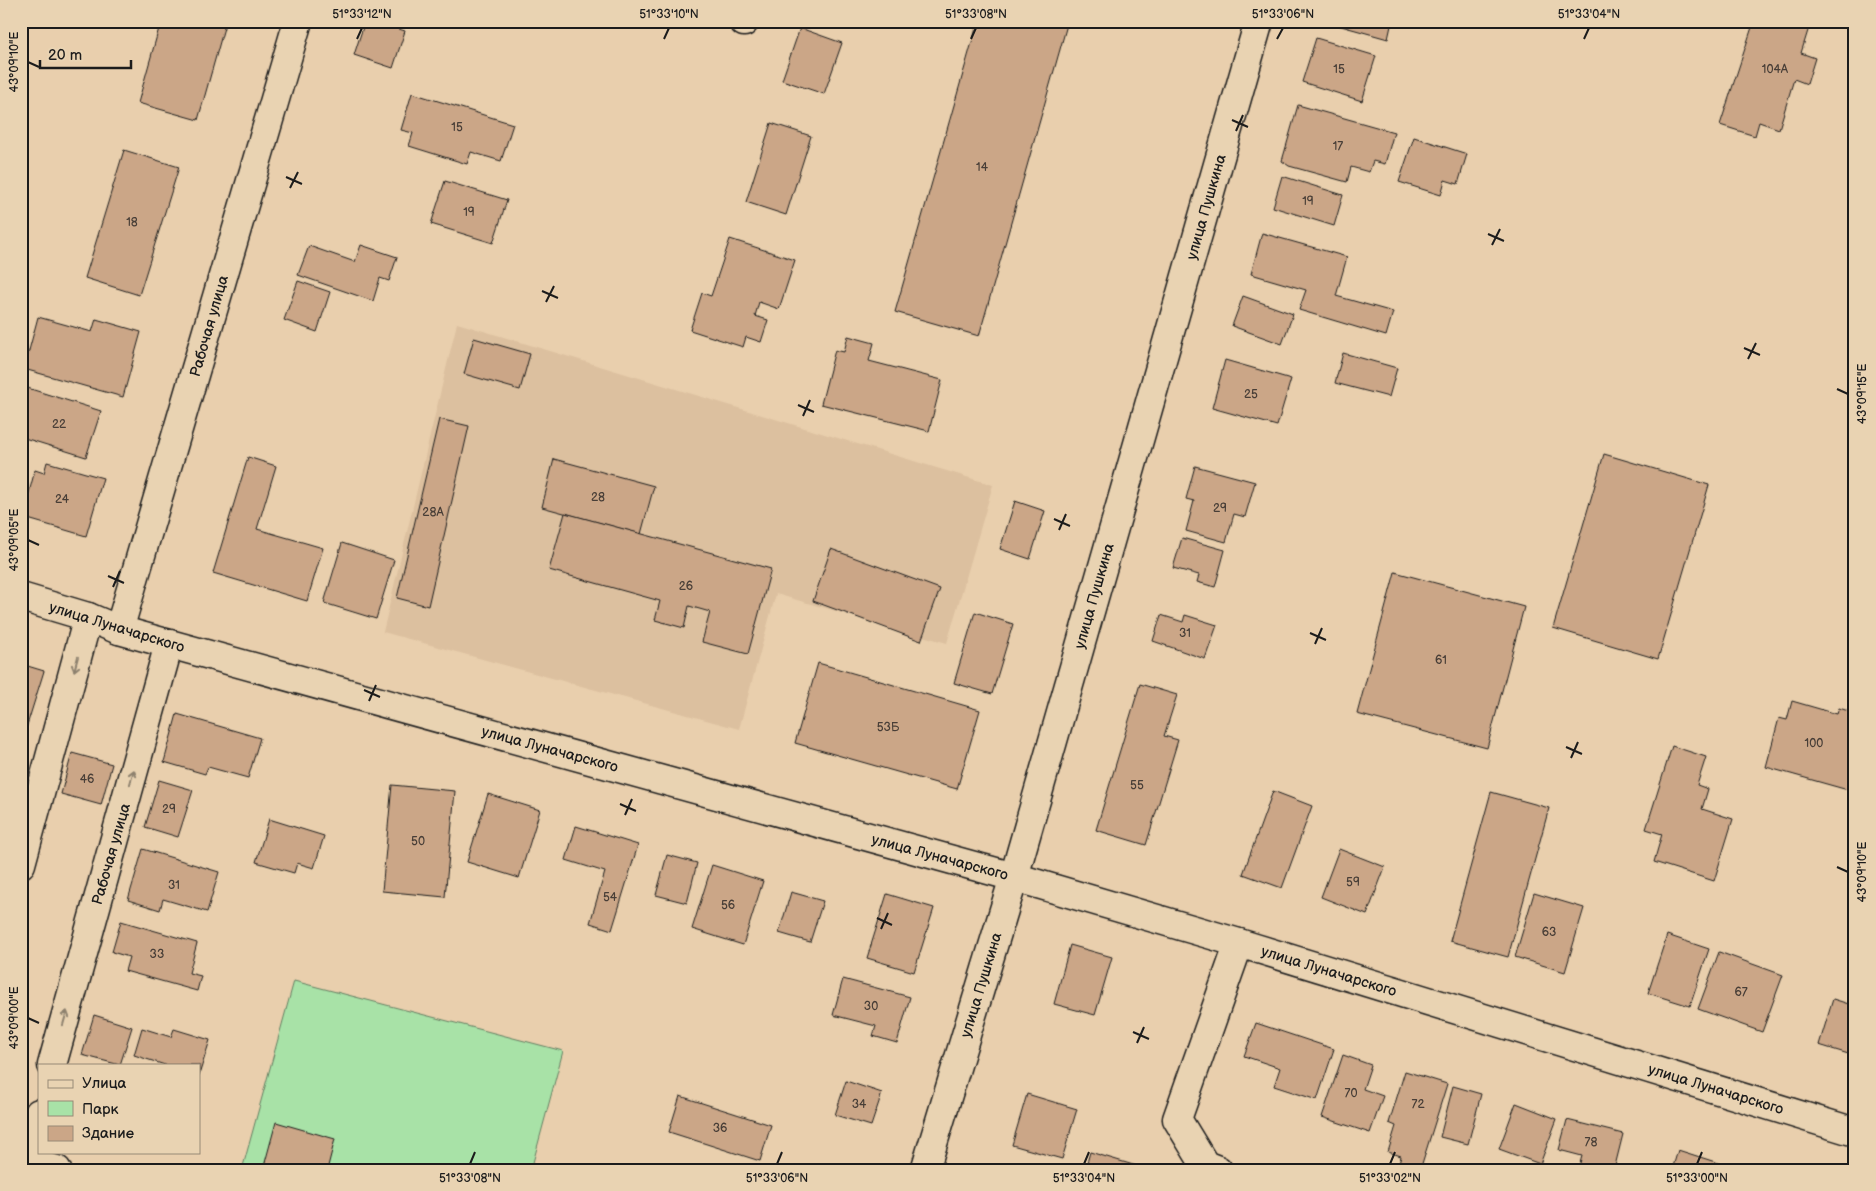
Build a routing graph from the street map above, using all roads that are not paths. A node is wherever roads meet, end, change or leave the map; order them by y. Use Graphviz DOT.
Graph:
graph roads {
  1 [pos="298,21"];
  2 [pos="1259,21"];
  3 [pos="21,597"];
  4 [pos="88,616"];
  5 [pos="119,630"];
  6 [pos="169,644"];
  7 [pos="21,864"];
  8 [pos="1014,877"];
  9 [pos="1238,943"];
  10 [pos="52,1064"];
  11 [pos="38,1117"];
  12 [pos="1855,1132"];
  13 [pos="24,1166"];
  14 [pos="57,1170"];
  15 [pos="925,1170"];
  16 [pos="1218,1170"];
  1 -- 5 [label="street, Рабочая улица"];
  2 -- 8 [label="street, улица Пушкина"];
  3 -- 4 [label="street, улица Луначарского"];
  4 -- 5 [label="street, улица Луначарского"];
  4 -- 7 [label="street, one-way"];
  5 -- 6 [label="street, улица Луначарского"];
  6 -- 8 [label="street, улица Луначарского"];
  10 -- 6 [label="street, Рабочая улица, one-way"];
  8 -- 9 [label="street, улица Луначарского"];
  8 -- 15 [label="street, улица Пушкина"];
  9 -- 12 [label="street, улица Луначарского"];
  9 -- 16 [label="street"];
  11 -- 13 [label="street"];
  13 -- 14 [label="street"];
}
